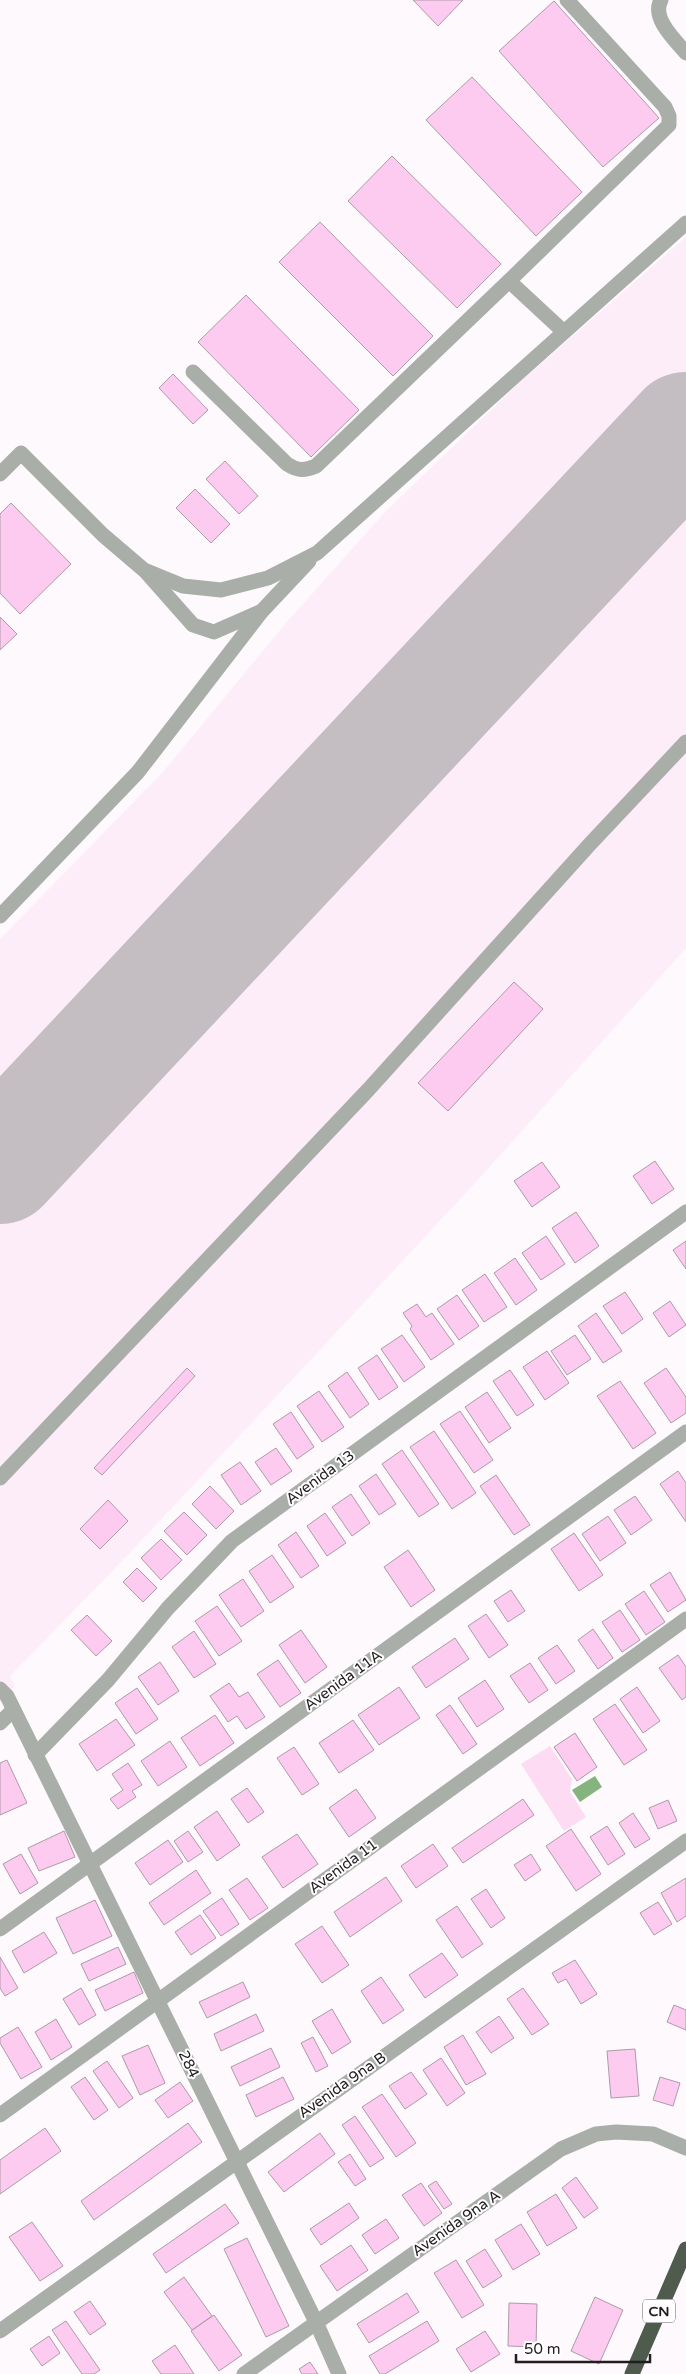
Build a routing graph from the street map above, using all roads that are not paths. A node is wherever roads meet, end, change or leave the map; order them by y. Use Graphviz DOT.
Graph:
graph roads {
  1 [pos="567,0"];
  2 [pos="661,0"];
  3 [pos="686,53"];
  4 [pos="686,223"];
  5 [pos="508,281"];
  6 [pos="564,332"];
  7 [pos="193,372"];
  8 [pos="0,474"];
  9 [pos="317,553"];
  10 [pos="144,570"];
  11 [pos="262,611"];
  12 [pos="686,742"];
  13 [pos="0,916"];
  14 [pos="686,1212"];
  15 [pos="686,1432"];
  16 [pos="0,1478"];
  17 [pos="686,1619"];
  18 [pos="7,1698"];
  19 [pos="0,1723"];
  20 [pos="35,1756"];
  21 [pos="686,1841"];
  22 [pos="90,1863"];
  23 [pos="0,1930"];
  24 [pos="158,2000"];
  25 [pos="0,2115"];
  26 [pos="686,2148"];
  27 [pos="236,2161"];
  28 [pos="686,2249"];
  29 [pos="316,2322"];
  30 [pos="0,2331"];
  31 [pos="244,2374"];
  32 [pos="339,2374"];
  33 [pos="632,2374"];
  1 -- 5 [label="street"];
  2 -- 3 [label="street"];
  4 -- 6 [label="street"];
  5 -- 6 [label="street"];
  5 -- 7 [label="street"];
  6 -- 9 [label="street"];
  8 -- 10 [label="street"];
  9 -- 10 [label="street"];
  9 -- 11 [label="street"];
  10 -- 11 [label="street"];
  11 -- 13 [label="street"];
  12 -- 16 [label="street"];
  14 -- 20 [label="street, Avenida 13"];
  15 -- 22 [label="street, Avenida 11A"];
  17 -- 24 [label="street, Avenida 11"];
  18 -- 19 [label="street"];
  18 -- 20 [label="street"];
  20 -- 22 [label="street, 284"];
  21 -- 27 [label="street, Avenida 9na B"];
  22 -- 23 [label="street, Avenida 11A"];
  22 -- 24 [label="street, 284"];
  24 -- 25 [label="street, Avenida 11"];
  24 -- 27 [label="street, 284"];
  26 -- 29 [label="street, Avenida 9na A"];
  27 -- 29 [label="street, 284"];
  27 -- 30 [label="street, Avenida 9na B"];
  28 -- 33 [label="highway, CN"];
  29 -- 31 [label="street, Avenida 9na A"];
  29 -- 32 [label="street, 284"];
}
